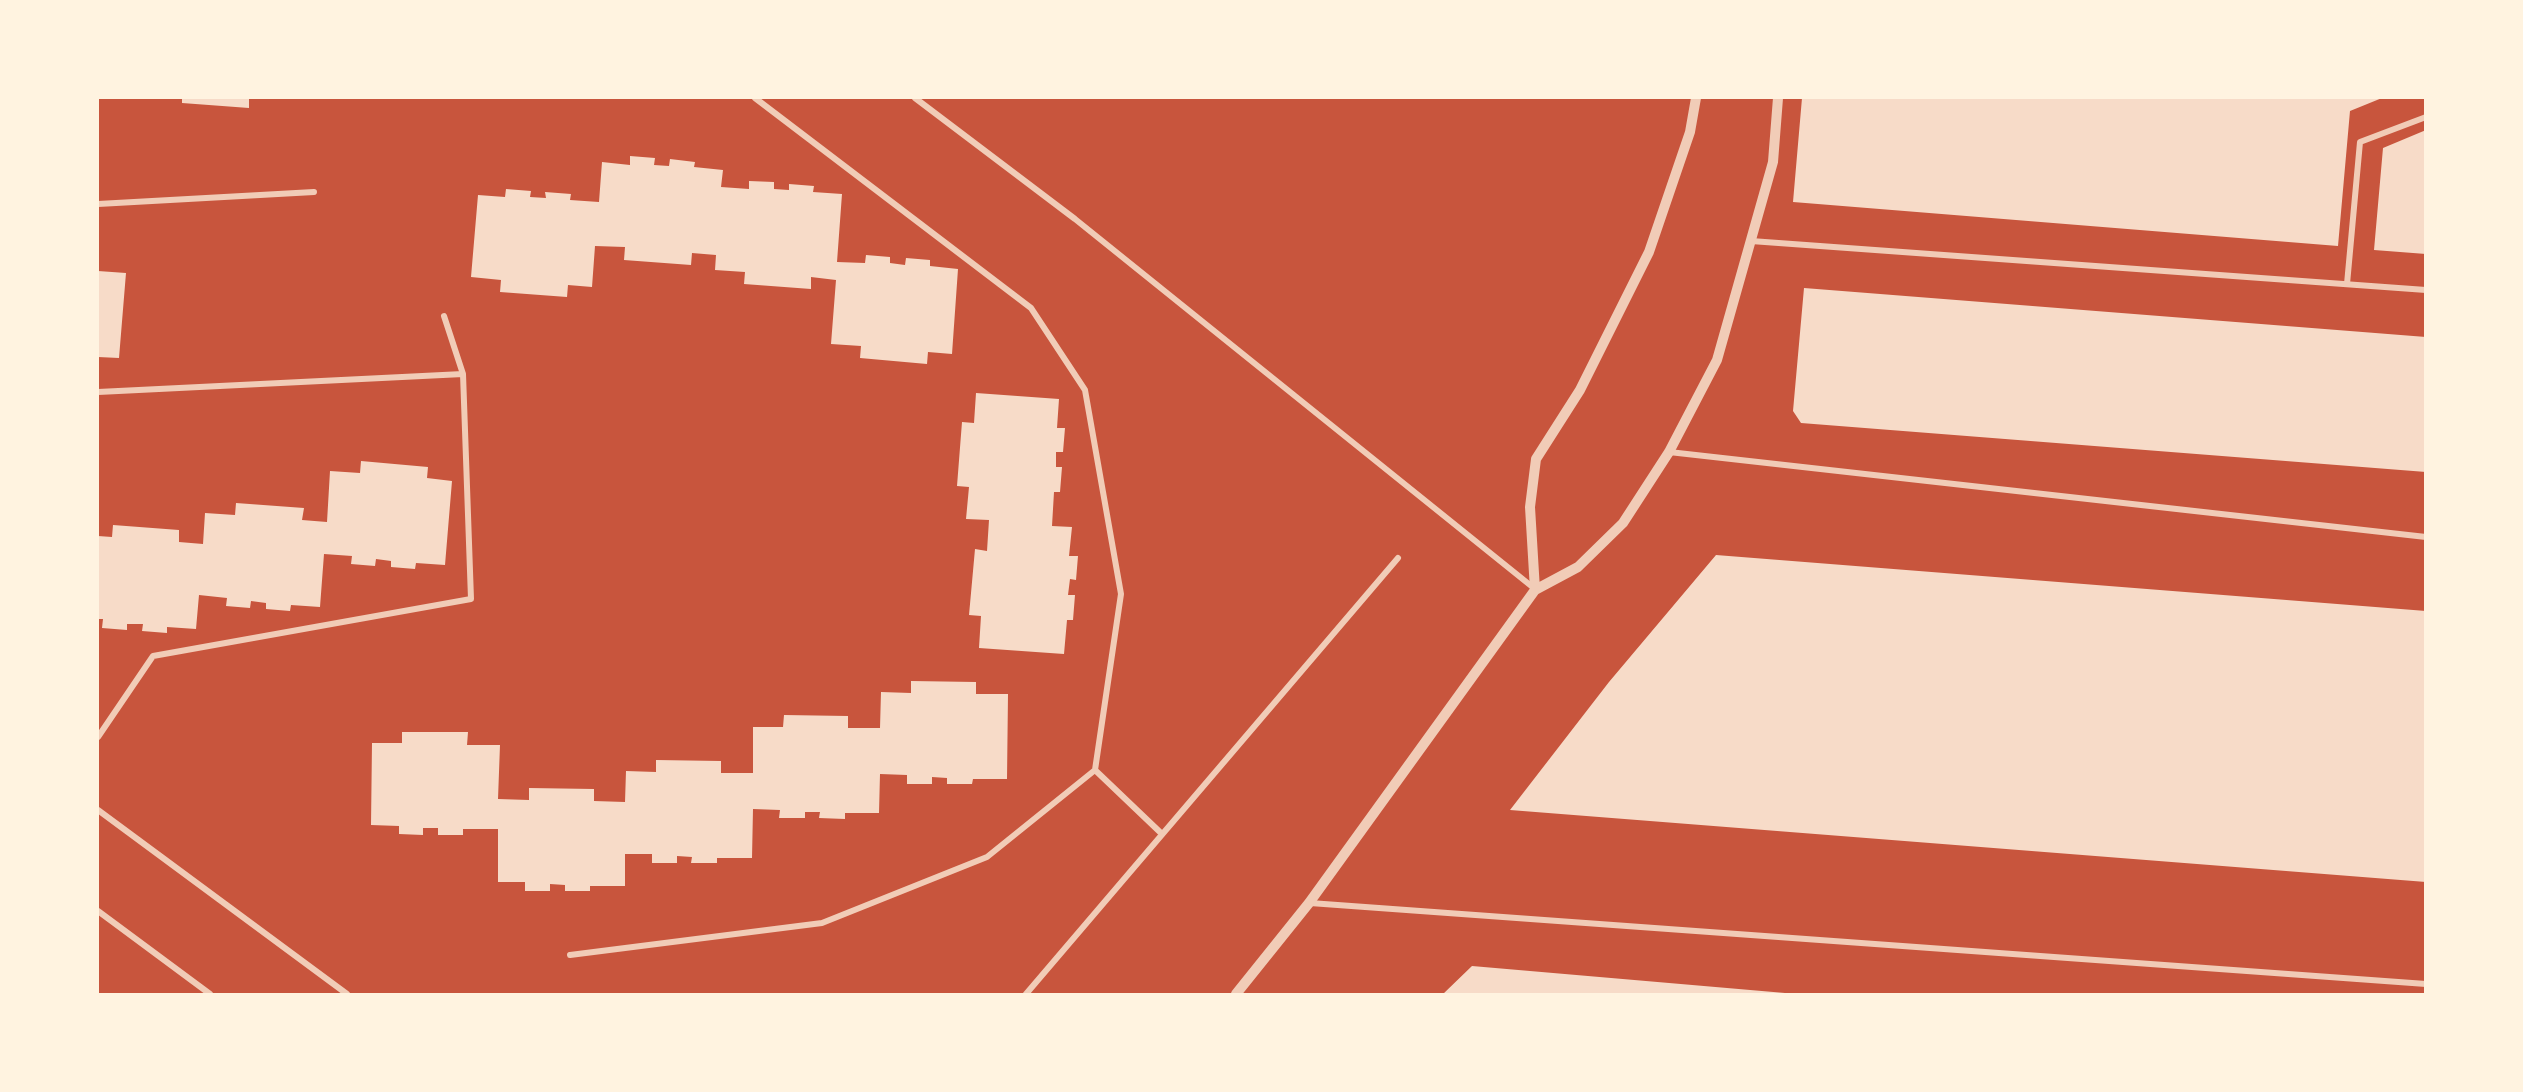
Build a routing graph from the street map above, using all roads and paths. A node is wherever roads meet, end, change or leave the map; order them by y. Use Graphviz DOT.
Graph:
graph roads {
  1 [pos="755,98"];
  2 [pos="915,98"];
  3 [pos="1696,98"];
  4 [pos="1778,98"];
  5 [pos="2426,117"];
  6 [pos="314,192"];
  7 [pos="98,204"];
  8 [pos="1751,241"];
  9 [pos="2347,284"];
  10 [pos="2426,290"];
  11 [pos="444,316"];
  12 [pos="463,374"];
  13 [pos="98,392"];
  14 [pos="1669,452"];
  15 [pos="2426,537"];
  16 [pos="1398,558"];
  17 [pos="1535,590"];
  18 [pos="98,737"];
  19 [pos="1095,770"];
  20 [pos="98,810"];
  21 [pos="1162,834"];
  22 [pos="1309,903"];
  23 [pos="98,911"];
  24 [pos="570,955"];
  25 [pos="2426,984"];
  26 [pos="210,994"];
  27 [pos="347,994"];
  28 [pos="1026,994"];
  29 [pos="1236,994"];
  1 -- 19 [label="street"];
  2 -- 17 [label="street"];
  3 -- 17 [label="street"];
  4 -- 8 [label="street"];
  5 -- 9 [label="street"];
  6 -- 7 [label="street"];
  8 -- 9 [label="street"];
  8 -- 14 [label="street"];
  9 -- 10 [label="street"];
  11 -- 12 [label="street"];
  12 -- 13 [label="street"];
  12 -- 18 [label="street"];
  14 -- 15 [label="street"];
  14 -- 17 [label="street"];
  16 -- 21 [label="street"];
  17 -- 22 [label="street"];
  19 -- 21 [label="street"];
  19 -- 24 [label="street"];
  20 -- 27 [label="street"];
  21 -- 28 [label="street"];
  22 -- 25 [label="street"];
  22 -- 29 [label="street"];
  23 -- 26 [label="street"];
}
